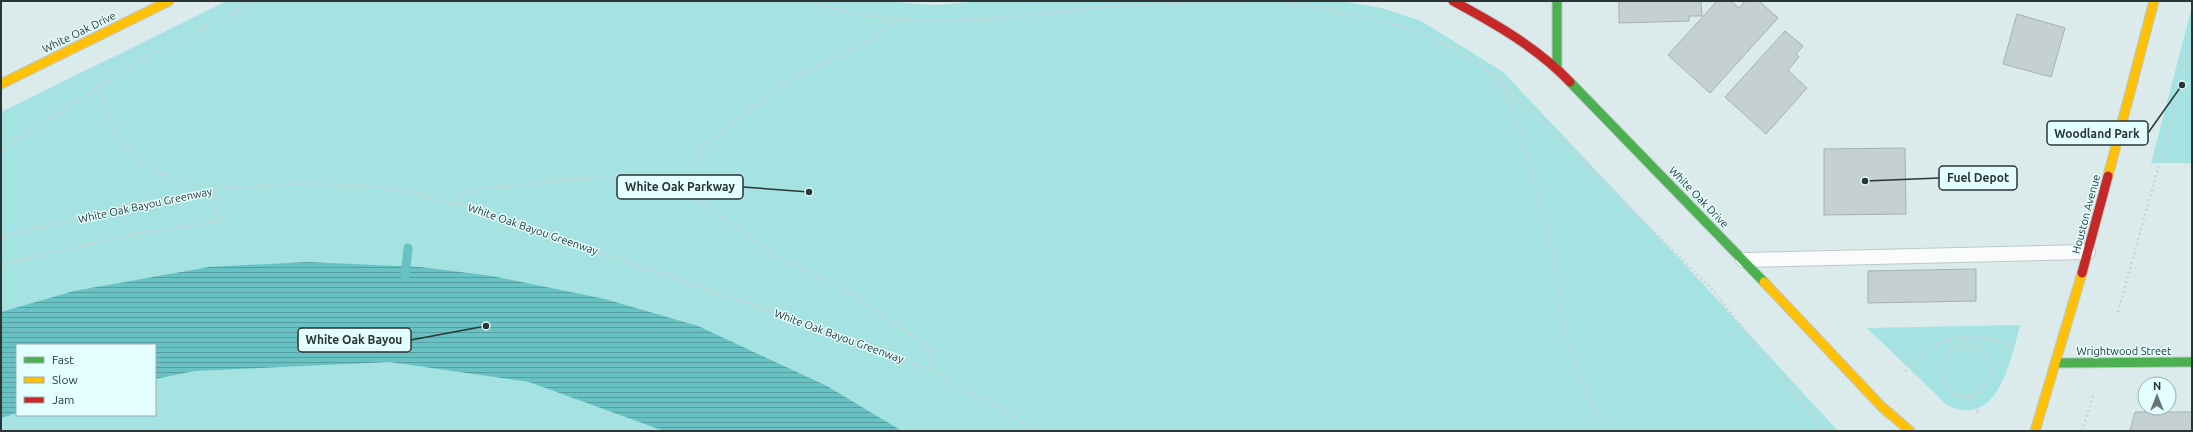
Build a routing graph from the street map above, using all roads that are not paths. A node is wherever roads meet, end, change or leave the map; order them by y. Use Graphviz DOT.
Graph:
graph roads {
  1 [pos="169,1"];
  2 [pos="1453,1"];
  3 [pos="1557,1"];
  4 [pos="2154,1"];
  5 [pos="1557,68"];
  6 [pos="1,84"];
  7 [pos="2088,252"];
  8 [pos="1743,260"];
  9 [pos="2192,362"];
  10 [pos="2057,363"];
  11 [pos="1910,431"];
  12 [pos="2035,431"];
  1 -- 6 [label="main road, White Oak Drive"];
  2 -- 5 [label="main road, White Oak Drive"];
  3 -- 5 [label="main road"];
  4 -- 7 [label="main road, Houston Avenue"];
  5 -- 8 [label="main road, White Oak Drive"];
  7 -- 8 [label="lane"];
  7 -- 10 [label="main road, Houston Avenue"];
  8 -- 11 [label="main road, White Oak Drive"];
  9 -- 10 [label="main road, Wrightwood Street"];
  10 -- 12 [label="main road, Houston Avenue"];
}
